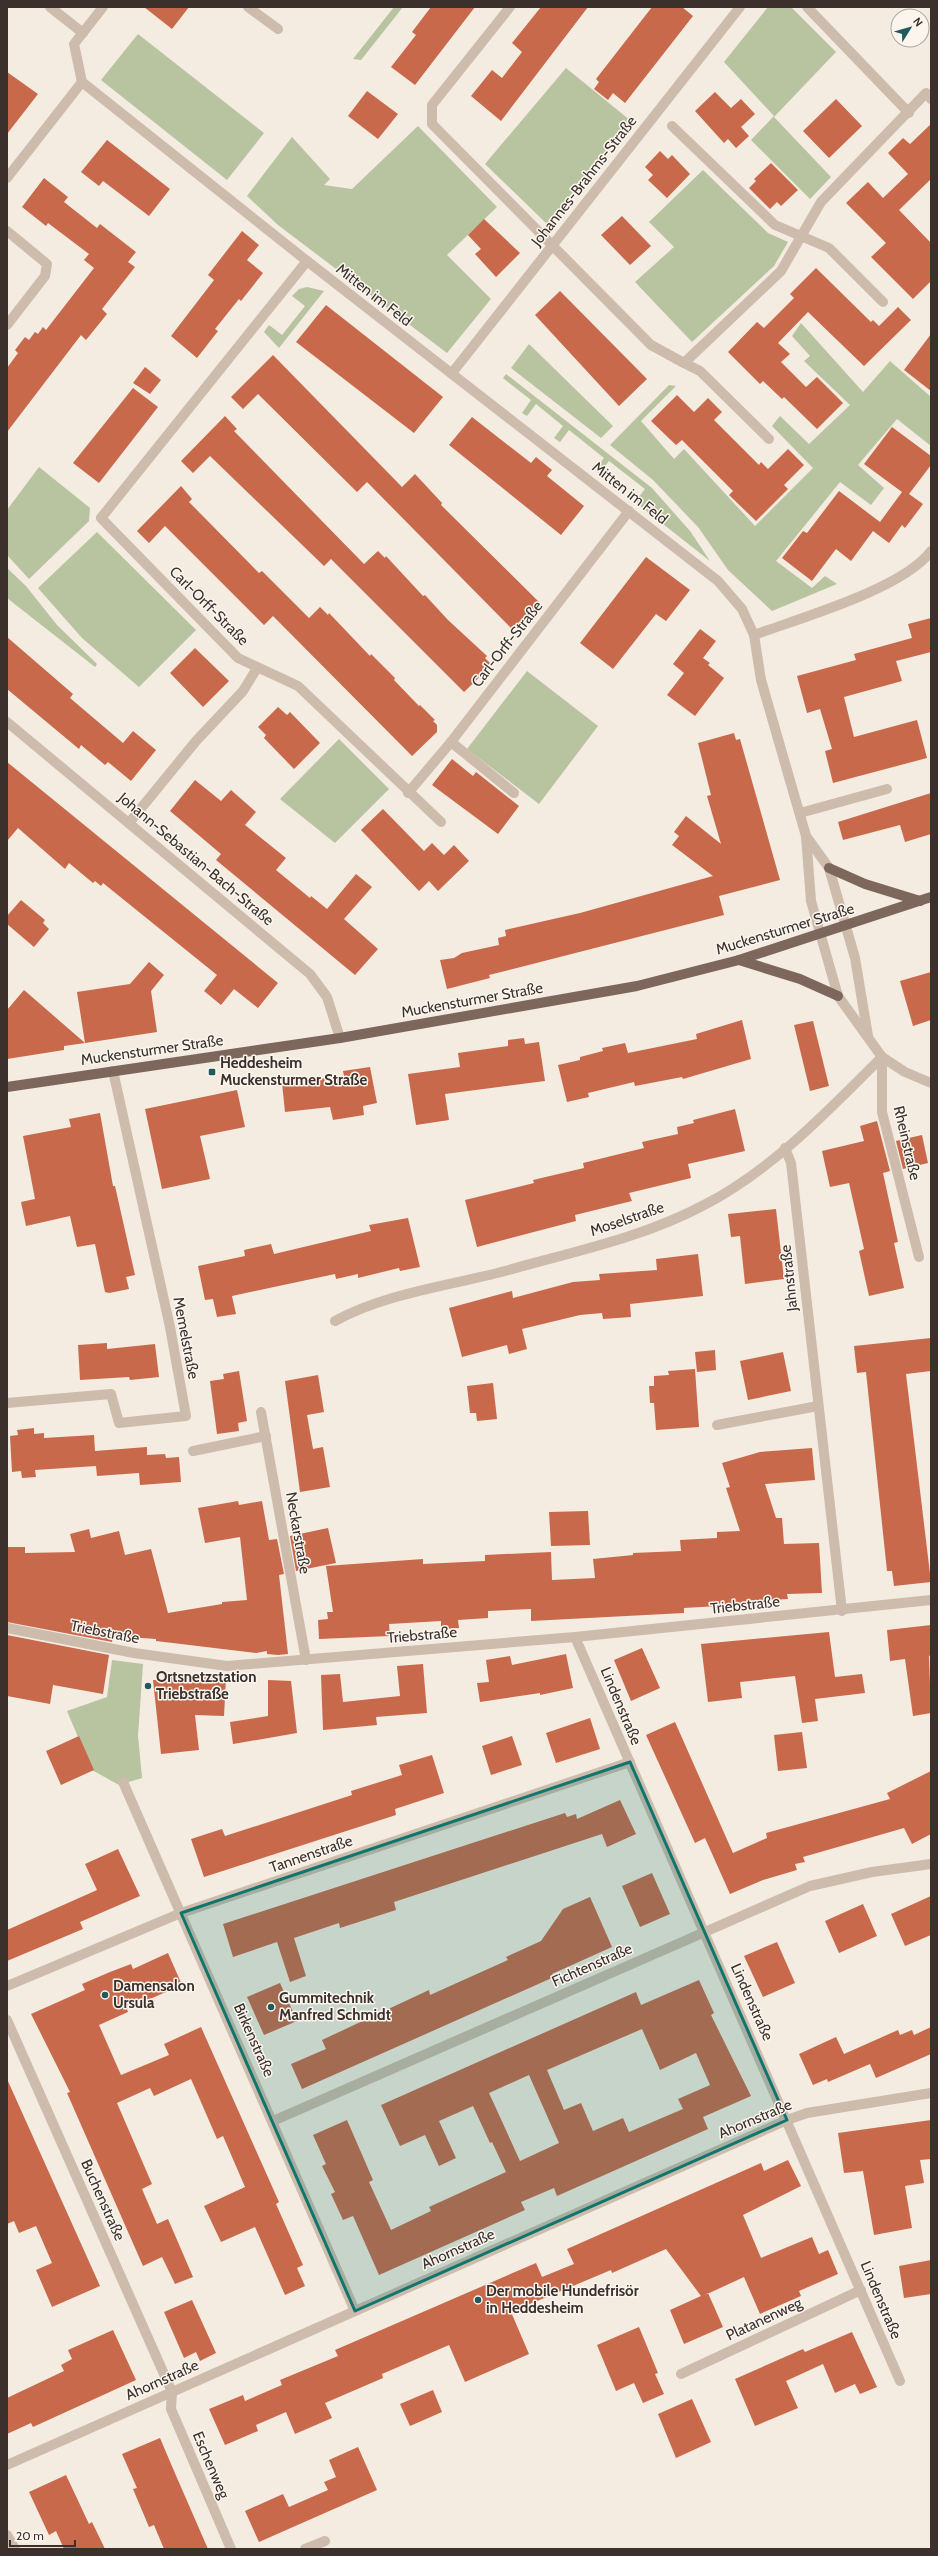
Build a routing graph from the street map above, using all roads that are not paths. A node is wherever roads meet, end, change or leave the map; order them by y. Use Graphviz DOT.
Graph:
graph roads {
  1 [pos="50,7"];
  2 [pos="103,7"];
  3 [pos="248,7"];
  4 [pos="510,7"];
  5 [pos="740,7"];
  6 [pos="807,7"];
  7 [pos="278,29"];
  8 [pos="83,32"];
  9 [pos="82,82"];
  10 [pos="931,99"];
  11 [pos="909,113"];
  12 [pos="672,126"];
  13 [pos="7,178"];
  14 [pos="7,231"];
  15 [pos="801,236"];
  16 [pos="552,245"];
  17 [pos="307,262"];
  18 [pos="883,302"];
  19 [pos="7,325"];
  20 [pos="684,363"];
  21 [pos="452,373"];
  22 [pos="769,439"];
  23 [pos="629,511"];
  24 [pos="931,551"];
  25 [pos="927,565"];
  26 [pos="754,635"];
  27 [pos="257,668"];
  28 [pos="7,722"];
  29 [pos="451,742"];
  30 [pos="887,789"];
  31 [pos="514,792"];
  32 [pos="408,793"];
  33 [pos="800,813"];
  34 [pos="441,822"];
  35 [pos="129,823"];
  36 [pos="806,836"];
  37 [pos="829,868"];
  38 [pos="931,897"];
  39 [pos="920,901"];
  40 [pos="846,927"];
  41 [pos="821,935"];
  42 [pos="739,960"];
  43 [pos="838,996"];
  44 [pos="340,1038"];
  45 [pos="869,1038"];
  46 [pos="882,1057"];
  47 [pos="113,1071"];
  48 [pos="931,1083"];
  49 [pos="7,1087"];
  50 [pos="785,1148"];
  51 [pos="919,1257"];
  52 [pos="335,1321"];
  53 [pos="7,1403"];
  54 [pos="818,1406"];
  55 [pos="261,1412"];
  56 [pos="717,1425"];
  57 [pos="266,1436"];
  58 [pos="193,1451"];
  59 [pos="931,1600"];
  60 [pos="842,1611"];
  61 [pos="7,1628"];
  62 [pos="575,1637"];
  63 [pos="306,1660"];
  64 [pos="630,1762"];
  65 [pos="123,1782"];
  66 [pos="931,1864"];
  67 [pos="181,1913"];
  68 [pos="705,1932"];
  69 [pos="7,1986"];
  70 [pos="7,2020"];
  71 [pos="931,2093"];
  72 [pos="787,2120"];
  73 [pos="273,2121"];
  74 [pos="861,2290"];
  75 [pos="355,2311"];
  76 [pos="681,2374"];
  77 [pos="900,2381"];
  78 [pos="172,2392"];
  79 [pos="7,2465"];
  80 [pos="7,2535"];
  81 [pos="325,2541"];
  82 [pos="15,2549"];
  83 [pos="231,2549"];
  84 [pos="305,2549"];
  1 -- 8 [label="street"];
  2 -- 8 [label="street"];
  3 -- 7 [label="street"];
  4 -- 16 [label="street"];
  5 -- 16 [label="street, Johannes-Brahms-Straße"];
  6 -- 11 [label="street"];
  8 -- 9 [label="street"];
  9 -- 13 [label="street"];
  9 -- 17 [label="street, Mitten im Feld"];
  10 -- 11 [label="street"];
  11 -- 15 [label="street"];
  12 -- 15 [label="street"];
  14 -- 19 [label="street"];
  15 -- 18 [label="street"];
  15 -- 20 [label="street"];
  16 -- 20 [label="street"];
  16 -- 21 [label="street, Johannes-Brahms-Straße"];
  17 -- 21 [label="street, Mitten im Feld"];
  17 -- 27 [label="street, Carl-Orff-Straße"];
  20 -- 22 [label="street"];
  21 -- 23 [label="street, Mitten im Feld"];
  23 -- 26 [label="street, Mitten im Feld"];
  23 -- 29 [label="street, Carl-Orff-Straße"];
  24 -- 25 [label="street"];
  25 -- 26 [label="street"];
  26 -- 33 [label="street, Mitten im Feld"];
  27 -- 32 [label="street, Carl-Orff-Straße"];
  27 -- 35 [label="street"];
  28 -- 35 [label="street, Johann-Sebastian-Bach-Straße"];
  29 -- 31 [label="street"];
  29 -- 32 [label="street, Carl-Orff-Straße"];
  30 -- 33 [label="street"];
  32 -- 34 [label="street"];
  33 -- 36 [label="street, Mitten im Feld"];
  35 -- 44 [label="street, Johann-Sebastian-Bach-Straße"];
  36 -- 37 [label="street"];
  36 -- 41 [label="street"];
  37 -- 39 [label="main road"];
  37 -- 40 [label="street"];
  38 -- 39 [label="main road, Muckensturmer Straße"];
  39 -- 40 [label="main road, Muckensturmer Straße"];
  40 -- 41 [label="main road, Muckensturmer Straße"];
  40 -- 45 [label="street"];
  41 -- 42 [label="main road, Muckensturmer Straße"];
  41 -- 43 [label="street"];
  42 -- 43 [label="main road"];
  42 -- 44 [label="main road, Muckensturmer Straße"];
  43 -- 45 [label="street"];
  44 -- 47 [label="main road, Muckensturmer Straße"];
  45 -- 46 [label="street"];
  46 -- 48 [label="street"];
  46 -- 50 [label="street, Moselstraße"];
  46 -- 51 [label="street, Rheinstraße"];
  47 -- 49 [label="main road, Muckensturmer Straße"];
  47 -- 53 [label="street, Memelstraße"];
  50 -- 52 [label="street, Moselstraße"];
  50 -- 54 [label="street, Jahnstraße"];
  54 -- 56 [label="street"];
  54 -- 60 [label="street, Jahnstraße"];
  55 -- 57 [label="street, Neckarstraße"];
  57 -- 58 [label="street"];
  57 -- 63 [label="street, Neckarstraße"];
  59 -- 60 [label="street, Triebstraße"];
  60 -- 62 [label="street, Triebstraße"];
  61 -- 63 [label="street, Triebstraße"];
  62 -- 63 [label="street, Triebstraße"];
  62 -- 64 [label="street, Lindenstraße"];
  64 -- 67 [label="street, Tannenstraße"];
  64 -- 68 [label="street, Lindenstraße"];
  65 -- 67 [label="street, Birkenstraße"];
  66 -- 68 [label="street, Fichtenstraße"];
  67 -- 69 [label="street, Tannenstraße"];
  67 -- 73 [label="street, Birkenstraße"];
  68 -- 72 [label="street, Lindenstraße"];
  68 -- 73 [label="street, Fichtenstraße"];
  70 -- 78 [label="street, Buchenstraße"];
  71 -- 72 [label="street, Ahornstraße"];
  72 -- 74 [label="street, Lindenstraße"];
  72 -- 75 [label="street, Ahornstraße"];
  73 -- 75 [label="street, Birkenstraße"];
  74 -- 76 [label="street, Platanenweg"];
  74 -- 77 [label="street, Lindenstraße"];
  75 -- 78 [label="street, Ahornstraße"];
  78 -- 79 [label="street, Ahornstraße"];
  78 -- 83 [label="street, Eschenweg"];
  80 -- 82 [label="street"];
  81 -- 84 [label="street"];
}
